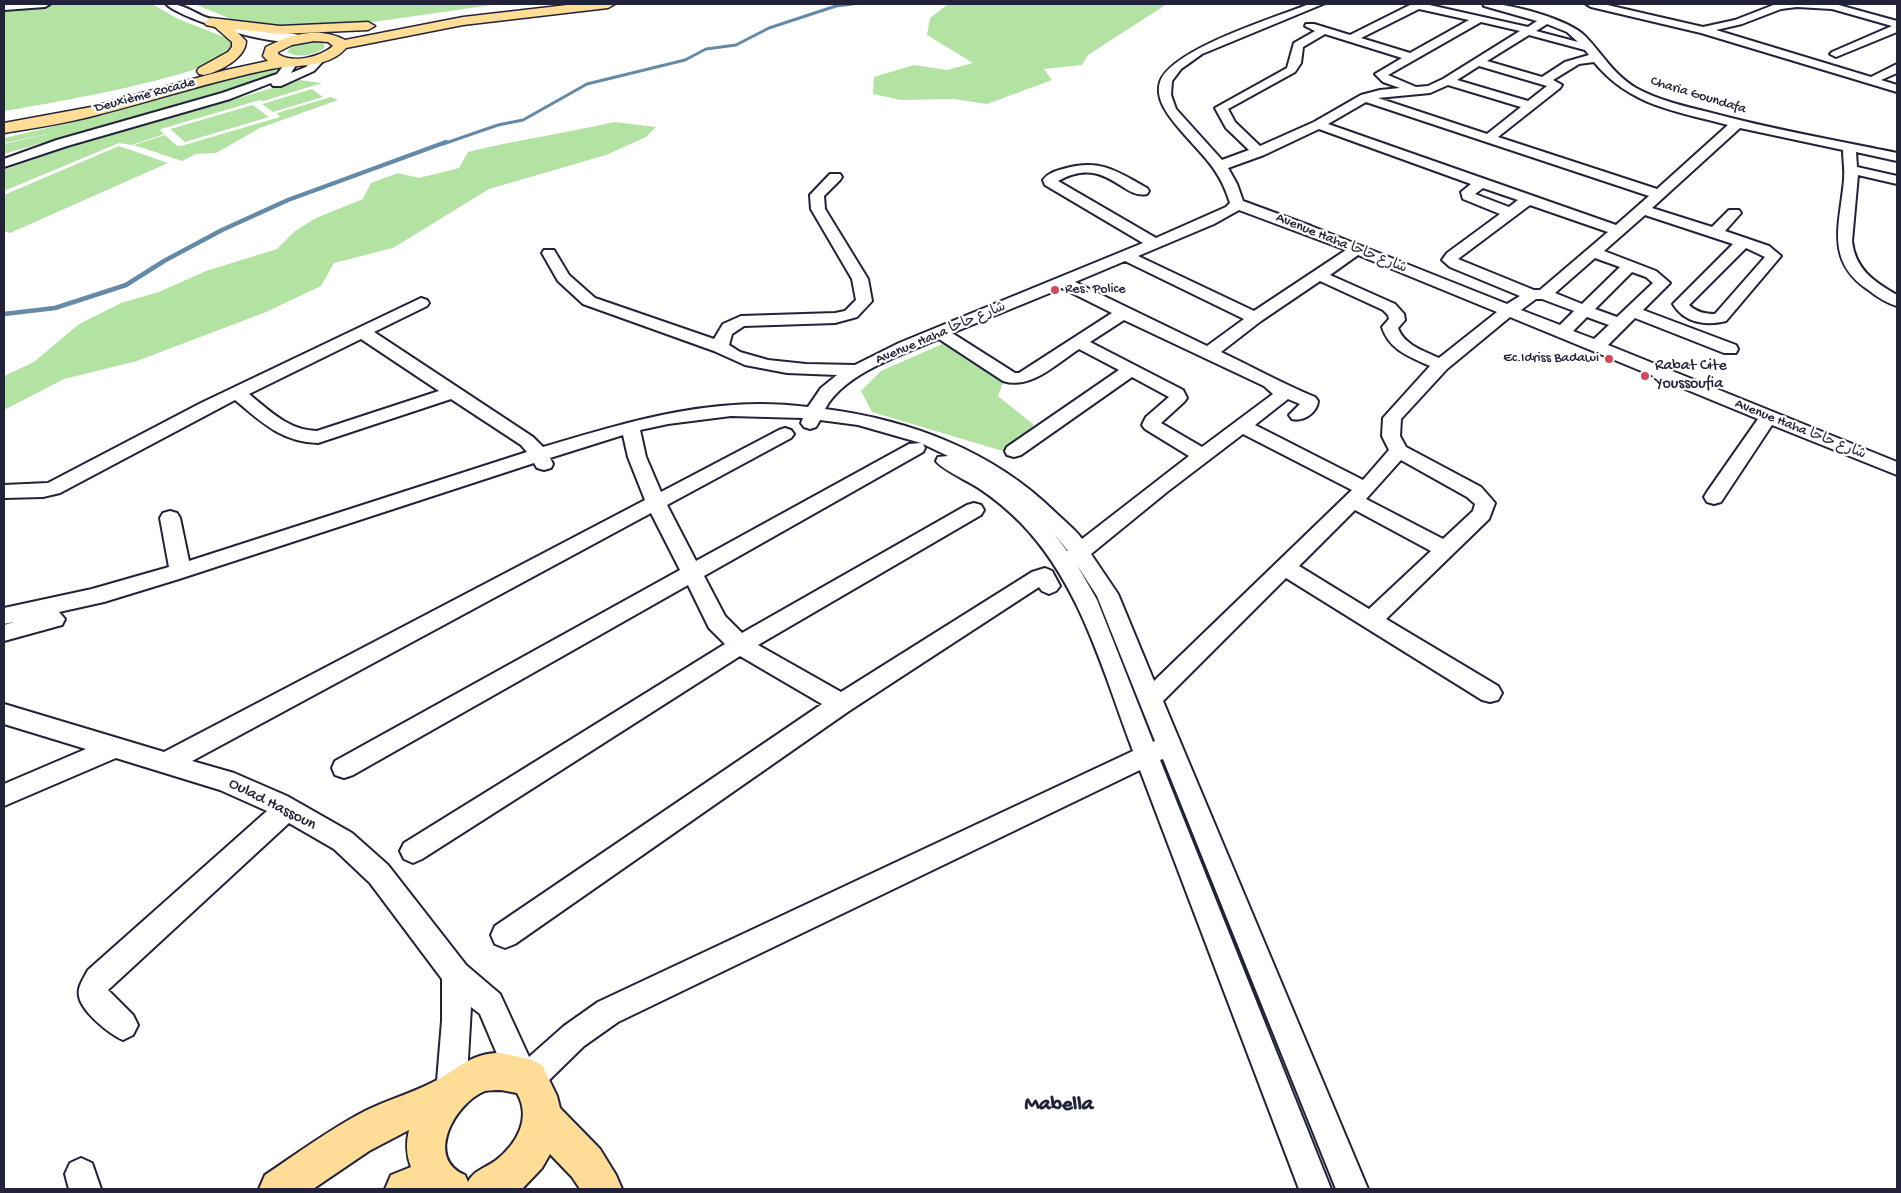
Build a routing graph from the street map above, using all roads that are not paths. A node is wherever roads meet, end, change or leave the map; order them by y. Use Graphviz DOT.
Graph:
graph roads {
  1 [pos="45,4"];
  2 [pos="171,4"];
  3 [pos="545,4"];
  4 [pos="608,4"];
  5 [pos="1318,4"];
  6 [pos="1591,4"];
  7 [pos="1867,4"];
  8 [pos="1419,5"];
  9 [pos="1498,5"];
  10 [pos="4,7"];
  11 [pos="1850,11"];
  12 [pos="1285,18"];
  13 [pos="1477,20"];
  14 [pos="1546,20"];
  15 [pos="424,21"];
  16 [pos="216,24"];
  17 [pos="1897,26"];
  18 [pos="1324,30"];
  19 [pos="1704,30"];
  20 [pos="1528,31"];
  21 [pos="253,35"];
  22 [pos="326,37"];
  23 [pos="301,38"];
  24 [pos="1352,38"];
  25 [pos="340,45"];
  26 [pos="272,50"];
  27 [pos="1594,53"];
  28 [pos="1836,54"];
  29 [pos="1412,57"];
  30 [pos="320,58"];
  31 [pos="289,62"];
  32 [pos="1478,62"];
  33 [pos="1897,66"];
  34 [pos="199,73"];
  35 [pos="1876,78"];
  36 [pos="1447,81"];
  37 [pos="1544,81"];
  38 [pos="1897,89"];
  39 [pos="1418,90"];
  40 [pos="226,96"];
  41 [pos="117,97"];
  42 [pos="1366,98"];
  43 [pos="1529,105"];
  44 [pos="4,114"];
  45 [pos="62,117"];
  46 [pos="4,121"];
  47 [pos="1736,124"];
  48 [pos="1318,125"];
  49 [pos="4,128"];
  50 [pos="4,133"];
  51 [pos="1489,138"];
  52 [pos="1848,147"];
  53 [pos="1258,152"];
  54 [pos="1897,157"];
  55 [pos="5,161"];
  56 [pos="1220,166"];
  57 [pos="1851,169"];
  58 [pos="835,177"];
  59 [pos="1897,180"];
  60 [pos="1481,183"];
  61 [pos="1142,191"];
  62 [pos="1658,194"];
  63 [pos="1528,200"];
  64 [pos="1237,204"];
  65 [pos="1642,209"];
  66 [pos="1510,213"];
  67 [pos="1734,213"];
  68 [pos="1618,231"];
  69 [pos="1714,233"];
  70 [pos="1159,241"];
  71 [pos="1743,242"];
  72 [pos="1356,250"];
  73 [pos="1593,252"];
  74 [pos="549,253"];
  75 [pos="1124,255"];
  76 [pos="1630,266"];
  77 [pos="1318,275"];
  78 [pos="1063,282"];
  79 [pos="1538,294"];
  80 [pos="1897,302"];
  81 [pos="421,303"];
  82 [pos="1584,310"];
  83 [pos="1508,311"];
  84 [pos="1633,312"];
  85 [pos="1123,313"];
  86 [pos="1255,318"];
  87 [pos="1620,324"];
  88 [pos="362,332"];
  89 [pos="1562,332"];
  90 [pos="941,333"];
  91 [pos="1078,342"];
  92 [pos="1598,346"];
  93 [pos="720,347"];
  94 [pos="1730,349"];
  95 [pos="1208,354"];
  96 [pos="1441,365"];
  97 [pos="859,370"];
  98 [pos="1130,370"];
  99 [pos="1281,390"];
  100 [pos="237,392"];
  101 [pos="454,392"];
  102 [pos="1298,415"];
  103 [pos="1768,417"];
  104 [pos="812,418"];
  105 [pos="1241,425"];
  106 [pos="631,433"];
  107 [pos="785,434"];
  108 [pos="916,448"];
  109 [pos="1014,451"];
  110 [pos="1399,451"];
  111 [pos="1202,455"];
  112 [pos="541,460"];
  113 [pos="1897,469"];
  114 [pos="4,491"];
  115 [pos="1359,495"];
  116 [pos="1714,496"];
  117 [pos="656,503"];
  118 [pos="974,510"];
  119 [pos="170,518"];
  120 [pos="352,521"];
  121 [pos="1445,549"];
  122 [pos="1074,557"];
  123 [pos="1284,567"];
  124 [pos="180,570"];
  125 [pos="693,574"];
  126 [pos="1049,586"];
  127 [pos="4,616"];
  128 [pos="1371,620"];
  129 [pos="4,633"];
  130 [pos="740,645"];
  131 [pos="1490,693"];
  132 [pos="1150,699"];
  133 [pos="841,704"];
  134 [pos="4,714"];
  135 [pos="116,748"];
  136 [pos="1158,750"];
  137 [pos="167,762"];
  138 [pos="344,768"];
  139 [pos="4,795"];
  140 [pos="286,810"];
  141 [pos="412,851"];
  142 [pos="505,935"];
  143 [pos="456,974"];
  144 [pos="123,1025"];
  145 [pos="525,1077"];
  146 [pos="452,1093"];
  147 [pos="542,1117"];
  148 [pos="431,1186"];
  149 [pos="501,1187"];
  150 [pos="279,1189"];
  151 [pos="602,1189"];
  152 [pos="1315,1189"];
  153 [pos="1352,1189"];
  1 -- 10 [label="street"];
  2 -- 16 [label="street"];
  3 -- 15 [label="highway"];
  4 -- 25 [label="highway"];
  5 -- 12 [label="street"];
  6 -- 19 [label="street"];
  7 -- 11 [label="street"];
  8 -- 13 [label="street"];
  8 -- 24 [label="street"];
  9 -- 14 [label="street, Charia Goundafa"];
  11 -- 17 [label="street"];
  11 -- 19 [label="street"];
  12 -- 18 [label="street"];
  12 -- 56 [label="street"];
  13 -- 20 [label="street"];
  13 -- 29 [label="street"];
  14 -- 20 [label="street"];
  14 -- 27 [label="street, Charia Goundafa"];
  15 -- 16 [label="highway"];
  15 -- 22 [label="highway"];
  16 -- 21 [label="street"];
  16 -- 34 [label="highway"];
  17 -- 28 [label="street"];
  18 -- 24 [label="street"];
  18 -- 53 [label="street"];
  19 -- 38 [label="street"];
  20 -- 27 [label="street"];
  20 -- 32 [label="street"];
  21 -- 23 [label="street"];
  21 -- 26 [label="street"];
  22 -- 23 [label="highway, Deuxième Rocade"];
  22 -- 25 [label="highway"];
  23 -- 26 [label="highway, Deuxième Rocade"];
  24 -- 29 [label="street"];
  25 -- 30 [label="highway"];
  26 -- 31 [label="highway"];
  26 -- 34 [label="highway, Deuxième Rocade"];
  27 -- 37 [label="street"];
  27 -- 47 [label="street, Charia Goundafa"];
  29 -- 39 [label="street"];
  30 -- 31 [label="highway, Deuxième Rocade"];
  30 -- 40 [label="street"];
  31 -- 40 [label="street"];
  31 -- 45 [label="highway, Deuxième Rocade"];
  32 -- 36 [label="street"];
  32 -- 37 [label="street"];
  33 -- 35 [label="street"];
  34 -- 41 [label="highway, Deuxième Rocade"];
  36 -- 39 [label="street"];
  36 -- 43 [label="street"];
  37 -- 43 [label="street"];
  39 -- 42 [label="street"];
  40 -- 55 [label="street"];
  41 -- 44 [label="highway"];
  41 -- 46 [label="highway, Deuxième Rocade"];
  42 -- 48 [label="street"];
  42 -- 51 [label="street"];
  43 -- 51 [label="street"];
  45 -- 49 [label="highway, Deuxième Rocade"];
  45 -- 50 [label="highway"];
  47 -- 52 [label="street, Charia Goundafa"];
  47 -- 62 [label="street"];
  48 -- 53 [label="street"];
  48 -- 60 [label="street"];
  51 -- 62 [label="street"];
  52 -- 54 [label="street, Charia Goundafa"];
  52 -- 57 [label="street"];
  53 -- 56 [label="street"];
  56 -- 64 [label="street"];
  57 -- 59 [label="street"];
  57 -- 80 [label="street"];
  58 -- 93 [label="street"];
  60 -- 63 [label="street"];
  60 -- 66 [label="street"];
  61 -- 70 [label="street"];
  62 -- 65 [label="street"];
  63 -- 66 [label="street"];
  63 -- 68 [label="street"];
  64 -- 70 [label="street, Avenue Haha شارع حاحا"];
  64 -- 72 [label="street, Avenue Haha شارع حاحا"];
  65 -- 68 [label="street"];
  65 -- 69 [label="street"];
  66 -- 79 [label="street"];
  67 -- 69 [label="street"];
  68 -- 73 [label="street"];
  69 -- 71 [label="street"];
  70 -- 75 [label="street, Avenue Haha شارع حاحا"];
  71 -- 71 [label="street"];
  72 -- 77 [label="street"];
  72 -- 83 [label="street, Avenue Haha شارع حاحا"];
  73 -- 76 [label="street"];
  73 -- 79 [label="street"];
  74 -- 93 [label="street"];
  75 -- 78 [label="street, Avenue Haha شارع حاحا"];
  75 -- 86 [label="street"];
  76 -- 82 [label="street"];
  76 -- 84 [label="street"];
  77 -- 86 [label="street"];
  77 -- 96 [label="street"];
  78 -- 85 [label="street"];
  78 -- 90 [label="street, Avenue Haha شارع حاحا"];
  79 -- 82 [label="street"];
  79 -- 83 [label="street"];
  81 -- 88 [label="street"];
  82 -- 87 [label="street"];
  82 -- 89 [label="street"];
  83 -- 89 [label="street, Avenue Haha شارع حاحا"];
  83 -- 96 [label="street"];
  84 -- 87 [label="street"];
  84 -- 94 [label="street"];
  85 -- 91 [label="street"];
  85 -- 95 [label="street"];
  86 -- 95 [label="street"];
  87 -- 92 [label="street"];
  88 -- 100 [label="street"];
  88 -- 101 [label="street"];
  89 -- 92 [label="street, Avenue Haha شارع حاحا"];
  90 -- 91 [label="street"];
  90 -- 97 [label="street, Avenue Haha شارع حاحا"];
  91 -- 98 [label="street"];
  92 -- 103 [label="street, Avenue Haha شارع حاحا"];
  93 -- 97 [label="street"];
  95 -- 99 [label="street"];
  96 -- 110 [label="street"];
  97 -- 104 [label="street, Avenue Haha شارع حاحا"];
  98 -- 109 [label="street"];
  98 -- 111 [label="street"];
  99 -- 102 [label="street"];
  99 -- 105 [label="street"];
  100 -- 101 [label="street"];
  100 -- 114 [label="street"];
  101 -- 112 [label="street"];
  103 -- 113 [label="street, Avenue Haha شارع حاحا"];
  103 -- 116 [label="street"];
  104 -- 106 [label="street"];
  104 -- 108 [label="street"];
  104 -- 122 [label="street"];
  105 -- 111 [label="street"];
  105 -- 115 [label="street"];
  106 -- 112 [label="street"];
  106 -- 117 [label="street"];
  107 -- 117 [label="street"];
  108 -- 122 [label="street"];
  108 -- 125 [label="street"];
  110 -- 115 [label="street"];
  110 -- 121 [label="street"];
  111 -- 122 [label="street"];
  112 -- 120 [label="street"];
  115 -- 121 [label="street"];
  115 -- 123 [label="street"];
  117 -- 125 [label="street"];
  117 -- 137 [label="street"];
  118 -- 130 [label="street"];
  119 -- 124 [label="street"];
  120 -- 124 [label="street"];
  120 -- 129 [label="street"];
  121 -- 128 [label="street"];
  122 -- 132 [label="street"];
  122 -- 136 [label="street"];
  123 -- 128 [label="street"];
  123 -- 132 [label="street"];
  124 -- 127 [label="street"];
  125 -- 130 [label="street"];
  125 -- 138 [label="street"];
  126 -- 133 [label="street"];
  128 -- 131 [label="street"];
  130 -- 133 [label="street"];
  130 -- 141 [label="street"];
  132 -- 136 [label="street"];
  133 -- 142 [label="street"];
  134 -- 135 [label="street, Oulad Hassoun"];
  135 -- 137 [label="street, Oulad Hassoun"];
  135 -- 139 [label="street"];
  136 -- 145 [label="street"];
  136 -- 152 [label="street"];
  136 -- 153 [label="street"];
  137 -- 140 [label="street, Oulad Hassoun"];
  140 -- 143 [label="street, Oulad Hassoun"];
  140 -- 144 [label="street"];
  143 -- 145 [label="street, Oulad Hassoun"];
  143 -- 146 [label="street"];
  145 -- 146 [label="main road"];
  145 -- 147 [label="main road"];
  146 -- 148 [label="main road"];
  146 -- 150 [label="main road"];
  147 -- 149 [label="main road"];
  147 -- 151 [label="main road"];
}
